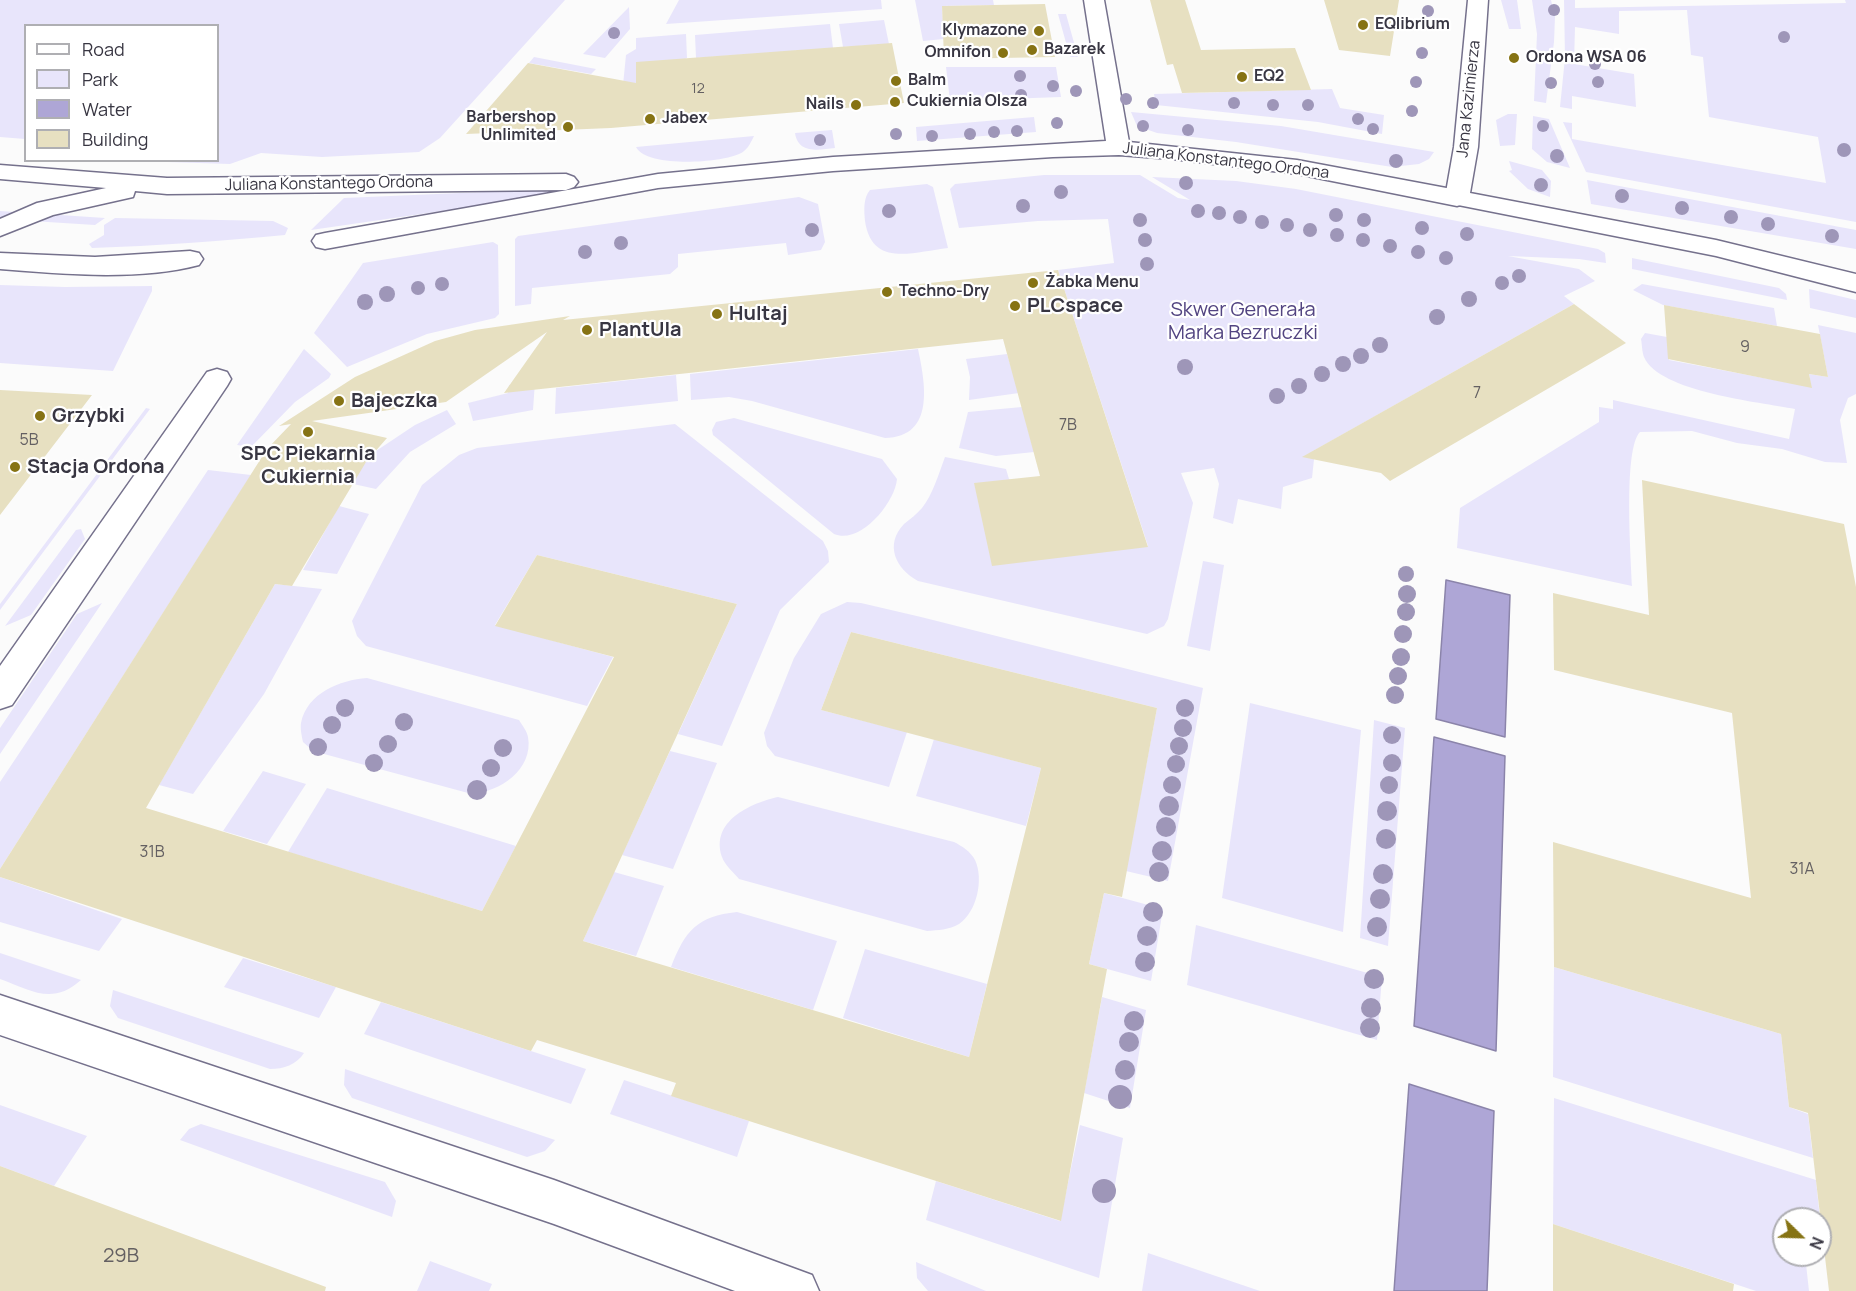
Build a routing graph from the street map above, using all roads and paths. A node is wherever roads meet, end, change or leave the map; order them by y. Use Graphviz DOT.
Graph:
graph roads {
  1 [pos="1094,0"];
  2 [pos="1478,0"];
  3 [pos="1119,148"];
  4 [pos="0,172"];
  5 [pos="658,181"];
  6 [pos="167,186"];
  7 [pos="1457,198"];
  8 [pos="0,228"];
  9 [pos="324,242"];
  10 [pos="1716,248"];
  11 [pos="189,259"];
  12 [pos="0,261"];
  13 [pos="1856,266"];
  14 [pos="1856,283"];
  15 [pos="218,379"];
  16 [pos="0,694"];
  17 [pos="0,1016"];
  18 [pos="796,1291"];
  1 -- 3 [label="street"];
  2 -- 7 [label="street, Jana Kazimierza"];
  3 -- 5 [label="street, Juliana Konstantego Ordona"];
  3 -- 7 [label="street, Juliana Konstantego Ordona"];
  4 -- 6 [label="street, Juliana Konstantego Ordona"];
  5 -- 6 [label="street, Juliana Konstantego Ordona"];
  5 -- 9 [label="street, Juliana Konstantego Ordona"];
  6 -- 8 [label="street"];
  7 -- 10 [label="street, Juliana Konstantego Ordona"];
  10 -- 13 [label="street, Juliana Konstantego Ordona"];
  10 -- 14 [label="street, Juliana Konstantego Ordona"];
  11 -- 12 [label="street"];
  15 -- 16 [label="street"];
  17 -- 18 [label="street"];
}
